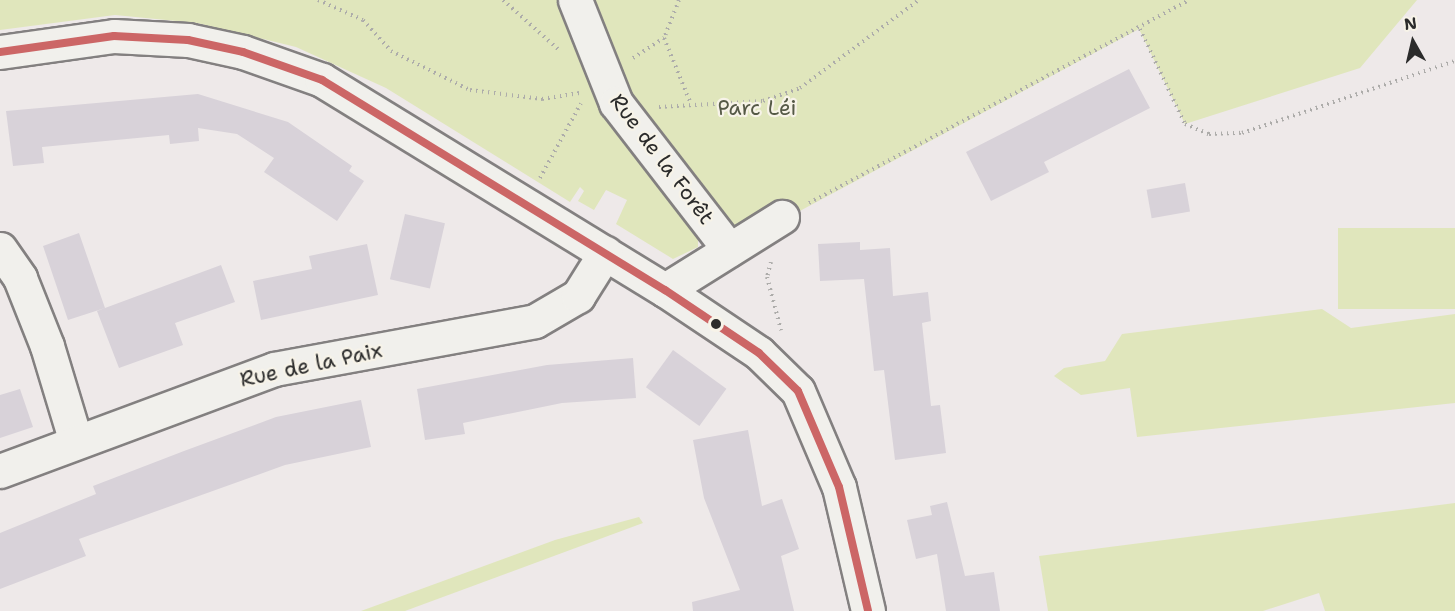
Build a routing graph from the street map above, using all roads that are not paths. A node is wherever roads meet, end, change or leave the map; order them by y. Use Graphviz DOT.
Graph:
graph roads {
  1 [pos="575,0"];
  2 [pos="0,52"];
  3 [pos="782,217"];
  4 [pos="0,249"];
  5 [pos="729,249"];
  6 [pos="605,253"];
  7 [pos="665,290"];
  8 [pos="76,442"];
  9 [pos="0,471"];
  10 [pos="868,611"];
  1 -- 5 [label="street, Rue de la Forêt"];
  2 -- 6 [label="street"];
  3 -- 5 [label="street"];
  4 -- 8 [label="street"];
  5 -- 7 [label="street"];
  6 -- 7 [label="street"];
  6 -- 8 [label="street, Rue de la Paix"];
  7 -- 10 [label="street"];
  8 -- 9 [label="street, Rue de la Paix"];
}
